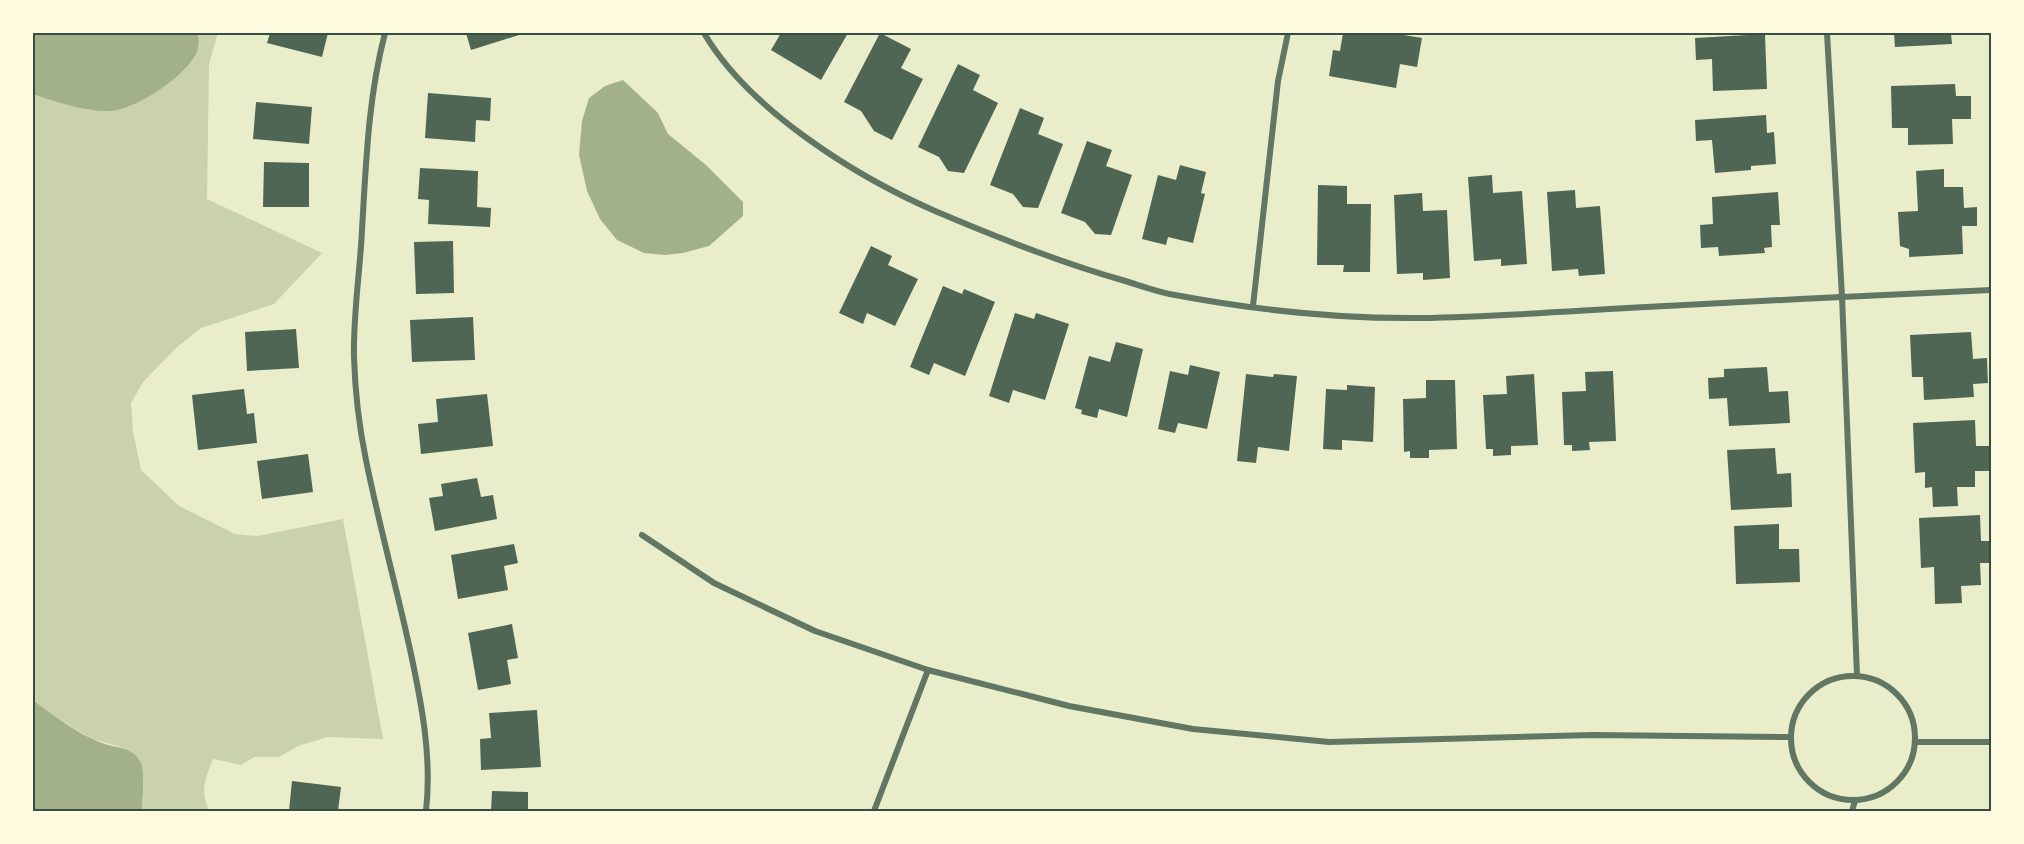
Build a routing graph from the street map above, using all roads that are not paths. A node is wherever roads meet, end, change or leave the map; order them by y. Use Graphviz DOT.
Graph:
graph roads {
  1 [pos="385,33"];
  2 [pos="704,33"];
  3 [pos="1288,33"];
  4 [pos="1827,33"];
  5 [pos="1991,290"];
  6 [pos="1842,296"];
  7 [pos="1253,306"];
  8 [pos="642,535"];
  9 [pos="928,670"];
  10 [pos="1857,675"];
  11 [pos="1791,737"];
  12 [pos="1914,742"];
  13 [pos="1991,742"];
  14 [pos="1855,801"];
  15 [pos="426,811"];
  16 [pos="874,811"];
  17 [pos="1852,811"];
  1 -- 15 [label="street"];
  2 -- 7 [label="street"];
  3 -- 7 [label="street"];
  4 -- 6 [label="street"];
  5 -- 6 [label="street"];
  6 -- 7 [label="street"];
  6 -- 10 [label="street"];
  8 -- 9 [label="street"];
  9 -- 11 [label="street"];
  9 -- 16 [label="street"];
  10 -- 11 [label="street"];
  10 -- 12 [label="street"];
  11 -- 14 [label="street"];
  12 -- 13 [label="street"];
  12 -- 14 [label="street"];
  14 -- 17 [label="street"];
}
